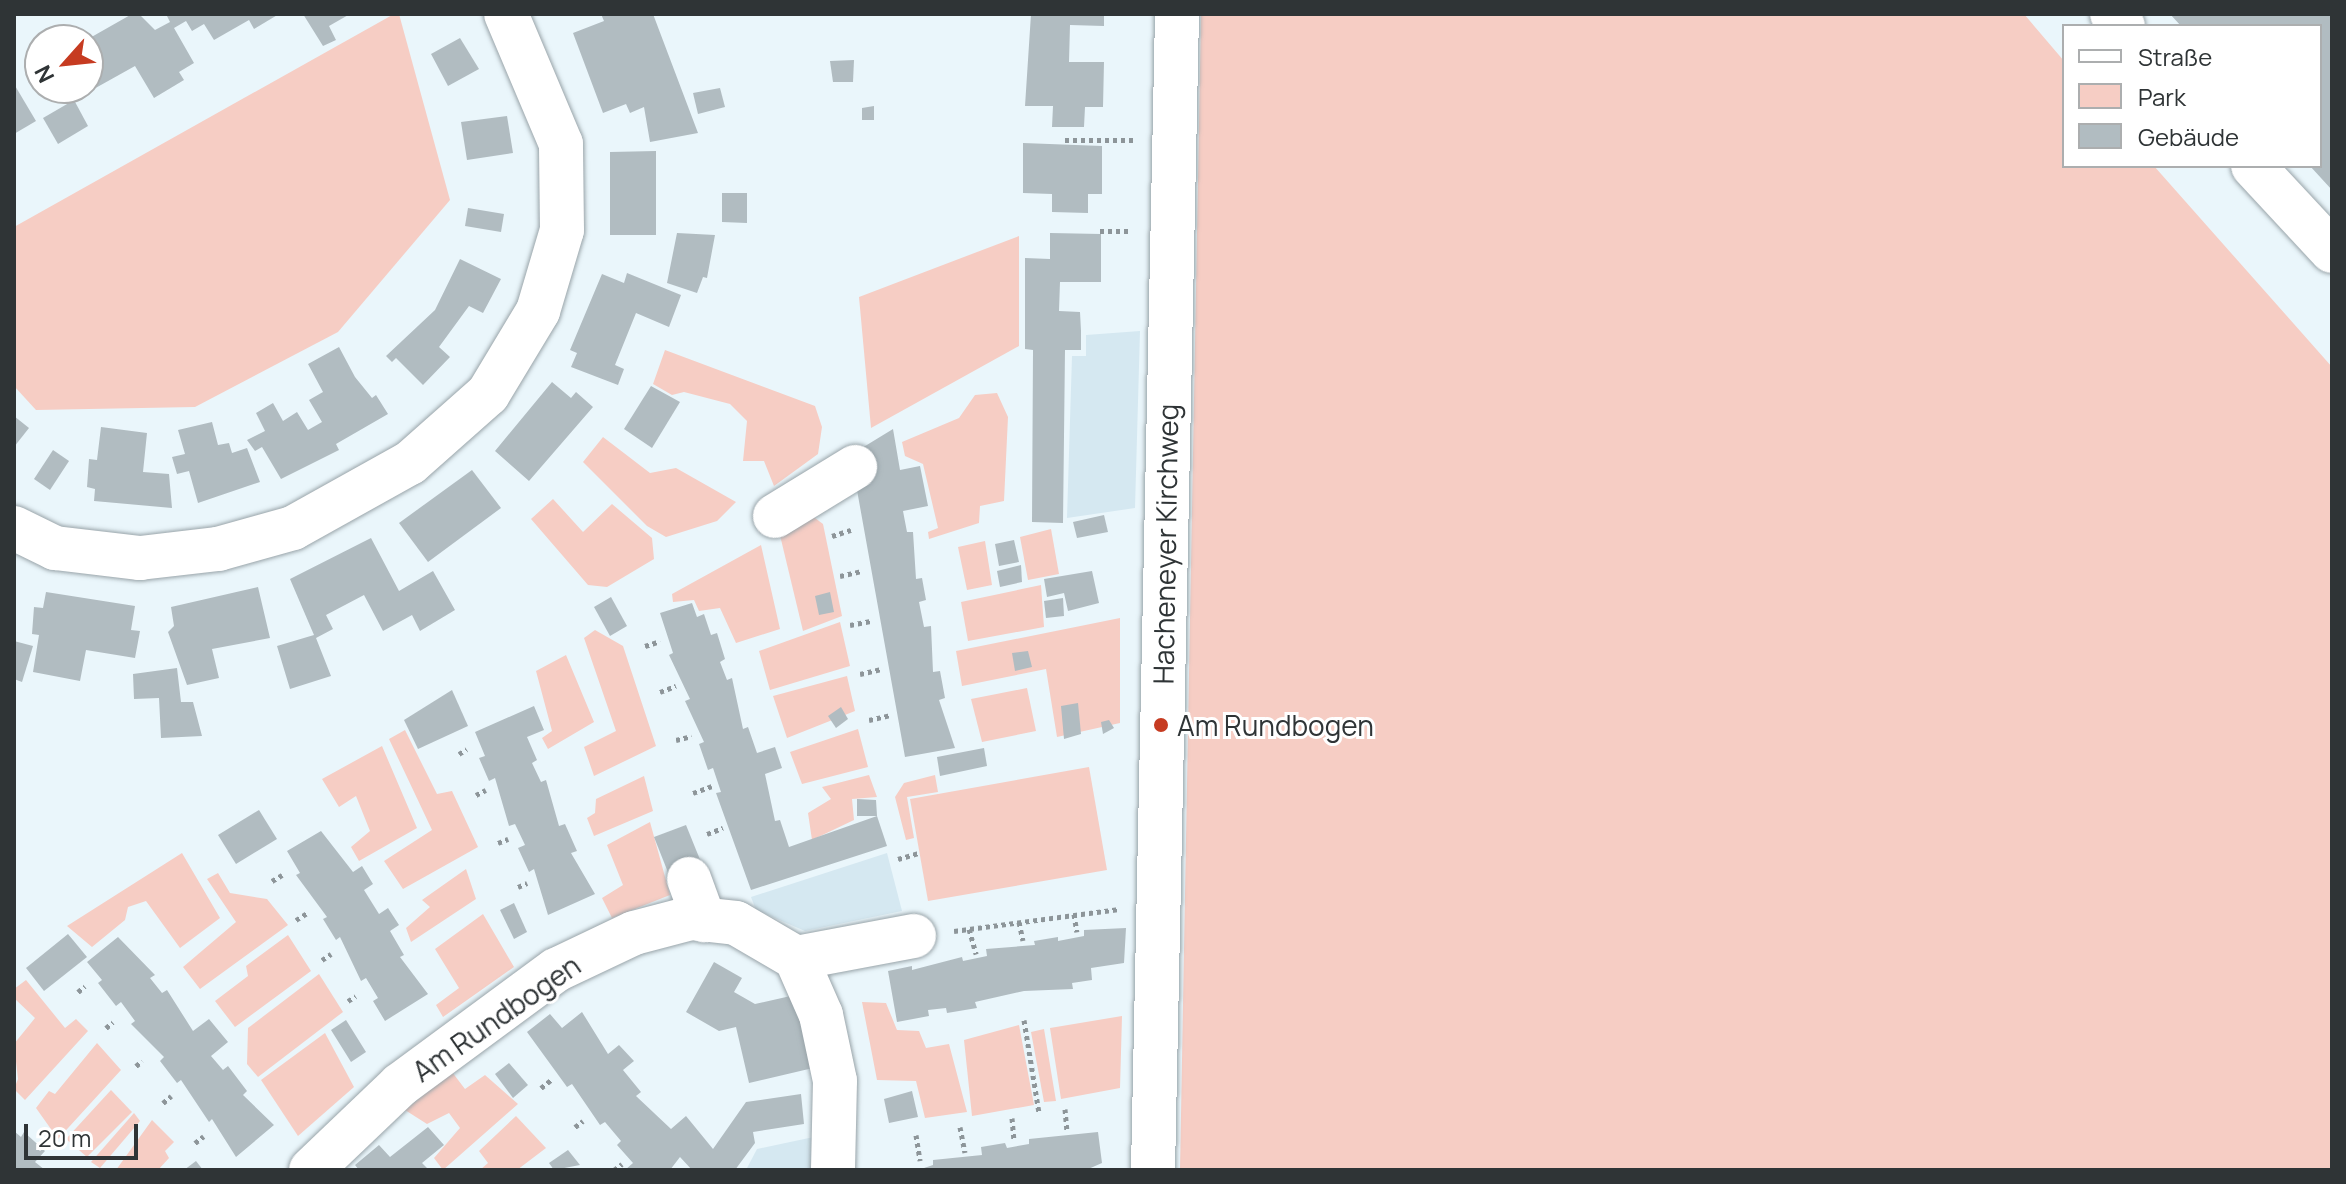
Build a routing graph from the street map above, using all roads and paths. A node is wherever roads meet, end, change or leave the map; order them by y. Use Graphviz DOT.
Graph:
graph roads {
  1 [pos="506,14"];
  2 [pos="1177,14"];
  3 [pos="1065,140"];
  4 [pos="1148,141"];
  5 [pos="2255,168"];
  6 [pos="1147,230"];
  7 [pos="1100,231"];
  8 [pos="2332,251"];
  9 [pos="855,467"];
  10 [pos="775,516"];
  11 [pos="14,528"];
  12 [pos="851,530"];
  13 [pos="832,536"];
  14 [pos="862,571"];
  15 [pos="840,576"];
  16 [pos="871,621"];
  17 [pos="850,625"];
  18 [pos="660,641"];
  19 [pos="645,646"];
  20 [pos="881,669"];
  21 [pos="860,674"];
  22 [pos="676,686"];
  23 [pos="660,692"];
  24 [pos="891,715"];
  25 [pos="869,720"];
  26 [pos="692,736"];
  27 [pos="676,740"];
  28 [pos="467,749"];
  29 [pos="459,754"];
  30 [pos="712,786"];
  31 [pos="486,790"];
  32 [pos="693,793"];
  33 [pos="476,795"];
  34 [pos="723,828"];
  35 [pos="707,834"];
  36 [pos="508,839"];
  37 [pos="498,843"];
  38 [pos="919,853"];
  39 [pos="898,859"];
  40 [pos="282,875"];
  41 [pos="689,879"];
  42 [pos="272,881"];
  43 [pos="527,883"];
  44 [pos="518,887"];
  45 [pos="1131,910"];
  46 [pos="307,913"];
  47 [pos="1074,914"];
  48 [pos="296,920"];
  49 [pos="704,920"];
  50 [pos="1019,922"];
  51 [pos="969,929"];
  52 [pos="1077,932"];
  53 [pos="914,936"];
  54 [pos="1023,941"];
  55 [pos="331,954"];
  56 [pos="976,954"];
  57 [pos="796,958"];
  58 [pos="322,960"];
  59 [pos="85,986"];
  60 [pos="78,992"];
  61 [pos="356,996"];
  62 [pos="348,1001"];
  63 [pos="1024,1020"];
  64 [pos="113,1022"];
  65 [pos="106,1028"];
  66 [pos="142,1061"];
  67 [pos="136,1066"];
  68 [pos="551,1080"];
  69 [pos="541,1088"];
  70 [pos="171,1096"];
  71 [pos="163,1103"];
  72 [pos="1065,1109"];
  73 [pos="1039,1113"];
  74 [pos="1012,1118"];
  75 [pos="583,1121"];
  76 [pos="575,1127"];
  77 [pos="960,1127"];
  78 [pos="1067,1130"];
  79 [pos="916,1135"];
  80 [pos="204,1136"];
  81 [pos="1014,1139"];
  82 [pos="195,1143"];
  83 [pos="965,1153"];
  84 [pos="920,1161"];
  85 [pos="622,1164"];
  86 [pos="311,1170"];
  87 [pos="614,1170"];
  88 [pos="833,1170"];
  89 [pos="1153,1170"];
  1 -- 11 [label="street"];
  2 -- 89 [label="street, Hacheneyer Kirchweg"];
  3 -- 4 [label="path"];
  5 -- 8 [label="street"];
  6 -- 7 [label="path"];
  9 -- 10 [label="street"];
  12 -- 13 [label="path"];
  14 -- 15 [label="path"];
  16 -- 17 [label="path"];
  18 -- 19 [label="path"];
  20 -- 21 [label="path"];
  22 -- 23 [label="path"];
  24 -- 25 [label="path"];
  26 -- 27 [label="path"];
  28 -- 29 [label="path"];
  30 -- 32 [label="path"];
  31 -- 33 [label="path"];
  34 -- 35 [label="path"];
  36 -- 37 [label="path"];
  38 -- 39 [label="path"];
  40 -- 42 [label="path"];
  41 -- 49 [label="street"];
  43 -- 44 [label="path"];
  45 -- 47 [label="path"];
  46 -- 48 [label="path"];
  47 -- 50 [label="path"];
  47 -- 52 [label="path"];
  49 -- 57 [label="street, Am Rundbogen"];
  49 -- 86 [label="street, Am Rundbogen"];
  50 -- 51 [label="path"];
  50 -- 54 [label="path"];
  51 -- 53 [label="path"];
  51 -- 56 [label="path"];
  53 -- 57 [label="street"];
  55 -- 58 [label="path"];
  57 -- 88 [label="street"];
  59 -- 60 [label="path"];
  61 -- 62 [label="path"];
  63 -- 73 [label="path"];
  64 -- 65 [label="path"];
  66 -- 67 [label="path"];
  68 -- 69 [label="path"];
  70 -- 71 [label="path"];
  72 -- 78 [label="path"];
  74 -- 81 [label="path"];
  75 -- 76 [label="path"];
  77 -- 83 [label="path"];
  79 -- 84 [label="path"];
  80 -- 82 [label="path"];
  85 -- 87 [label="path"];
}
